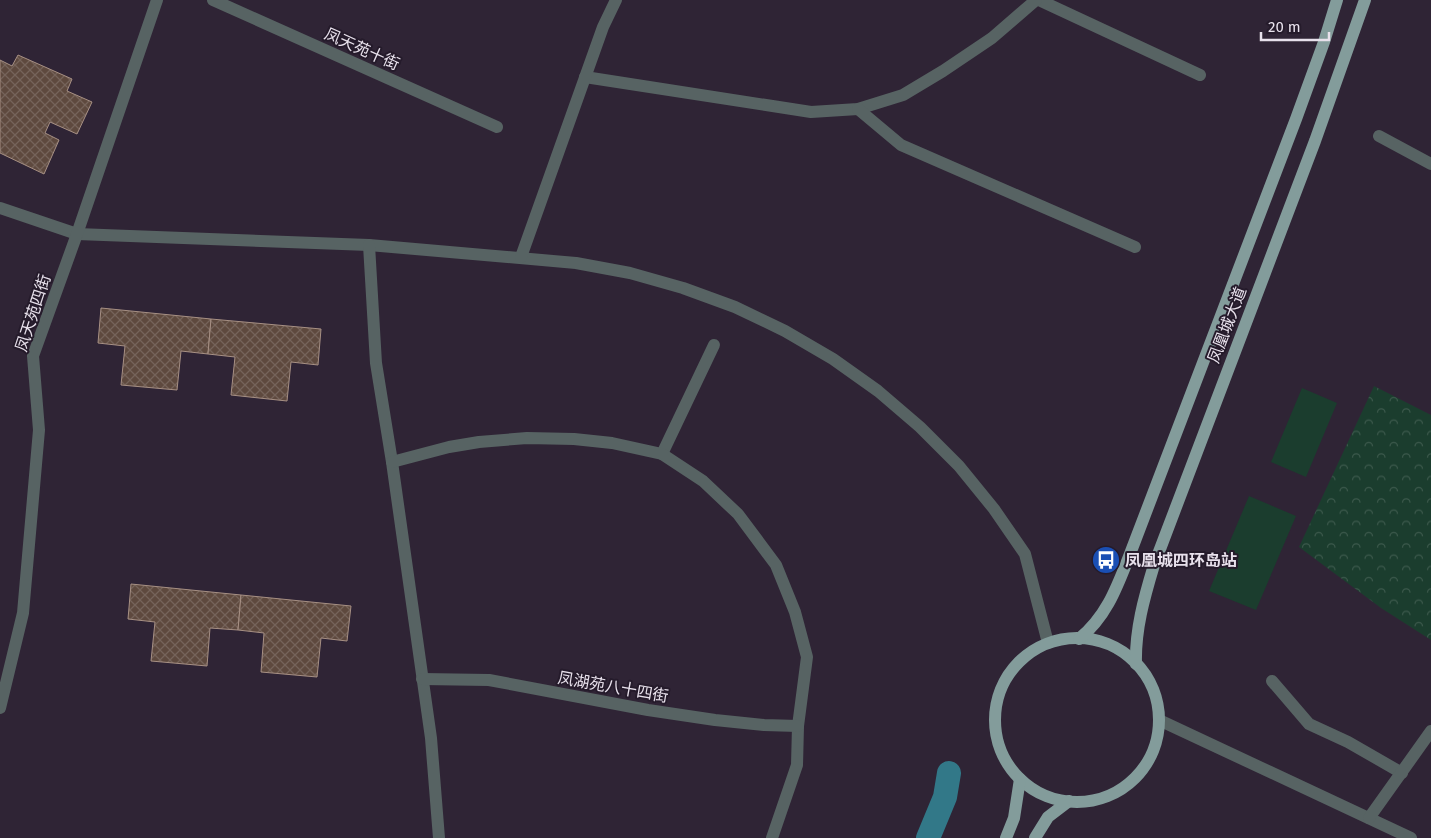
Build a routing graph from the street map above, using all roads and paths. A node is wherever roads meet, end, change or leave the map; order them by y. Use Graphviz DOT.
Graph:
graph roads {
  1 [pos="157,0"];
  2 [pos="213,0"];
  3 [pos="616,0"];
  4 [pos="1038,0"];
  5 [pos="1337,0"];
  6 [pos="1365,0"];
  7 [pos="1200,75"];
  8 [pos="585,76"];
  9 [pos="858,109"];
  10 [pos="497,127"];
  11 [pos="1379,136"];
  12 [pos="1431,164"];
  13 [pos="0,208"];
  14 [pos="78,234"];
  15 [pos="369,245"];
  16 [pos="1135,247"];
  17 [pos="521,257"];
  18 [pos="714,345"];
  19 [pos="662,454"];
  20 [pos="392,462"];
  21 [pos="1079,639"];
  22 [pos="1048,643"];
  23 [pos="1136,664"];
  24 [pos="422,679"];
  25 [pos="1272,681"];
  26 [pos="0,708"];
  27 [pos="1159,720"];
  28 [pos="798,726"];
  29 [pos="1431,731"];
  30 [pos="1402,773"];
  31 [pos="1020,779"];
  32 [pos="1069,801"];
  33 [pos="1369,818"];
  34 [pos="439,838"];
  35 [pos="772,838"];
  36 [pos="1006,838"];
  37 [pos="1035,838"];
  38 [pos="1411,838"];
  1 -- 14 [label="street, 凤天苑四街"];
  2 -- 10 [label="street, 凤天苑十街"];
  3 -- 8 [label="street"];
  4 -- 7 [label="street"];
  4 -- 9 [label="street"];
  5 -- 21 [label="main road, 凤凰城大道"];
  6 -- 23 [label="main road, 凤凰城大道"];
  8 -- 9 [label="street"];
  8 -- 17 [label="street"];
  9 -- 16 [label="street"];
  11 -- 12 [label="street"];
  13 -- 14 [label="street"];
  14 -- 15 [label="street"];
  14 -- 26 [label="street, 凤天苑四街"];
  15 -- 17 [label="street"];
  15 -- 20 [label="street"];
  17 -- 22 [label="street"];
  18 -- 19 [label="street"];
  19 -- 20 [label="street"];
  19 -- 28 [label="street"];
  20 -- 24 [label="street"];
  21 -- 22 [label="main road"];
  21 -- 23 [label="main road"];
  22 -- 31 [label="main road"];
  23 -- 27 [label="main road"];
  24 -- 28 [label="street, 凤湖苑八十四街"];
  24 -- 34 [label="street"];
  25 -- 30 [label="street"];
  27 -- 32 [label="main road"];
  27 -- 33 [label="street"];
  28 -- 35 [label="street"];
  29 -- 30 [label="street"];
  30 -- 33 [label="street"];
  31 -- 32 [label="main road"];
  31 -- 36 [label="main road"];
  32 -- 37 [label="main road"];
  33 -- 38 [label="street"];
}
